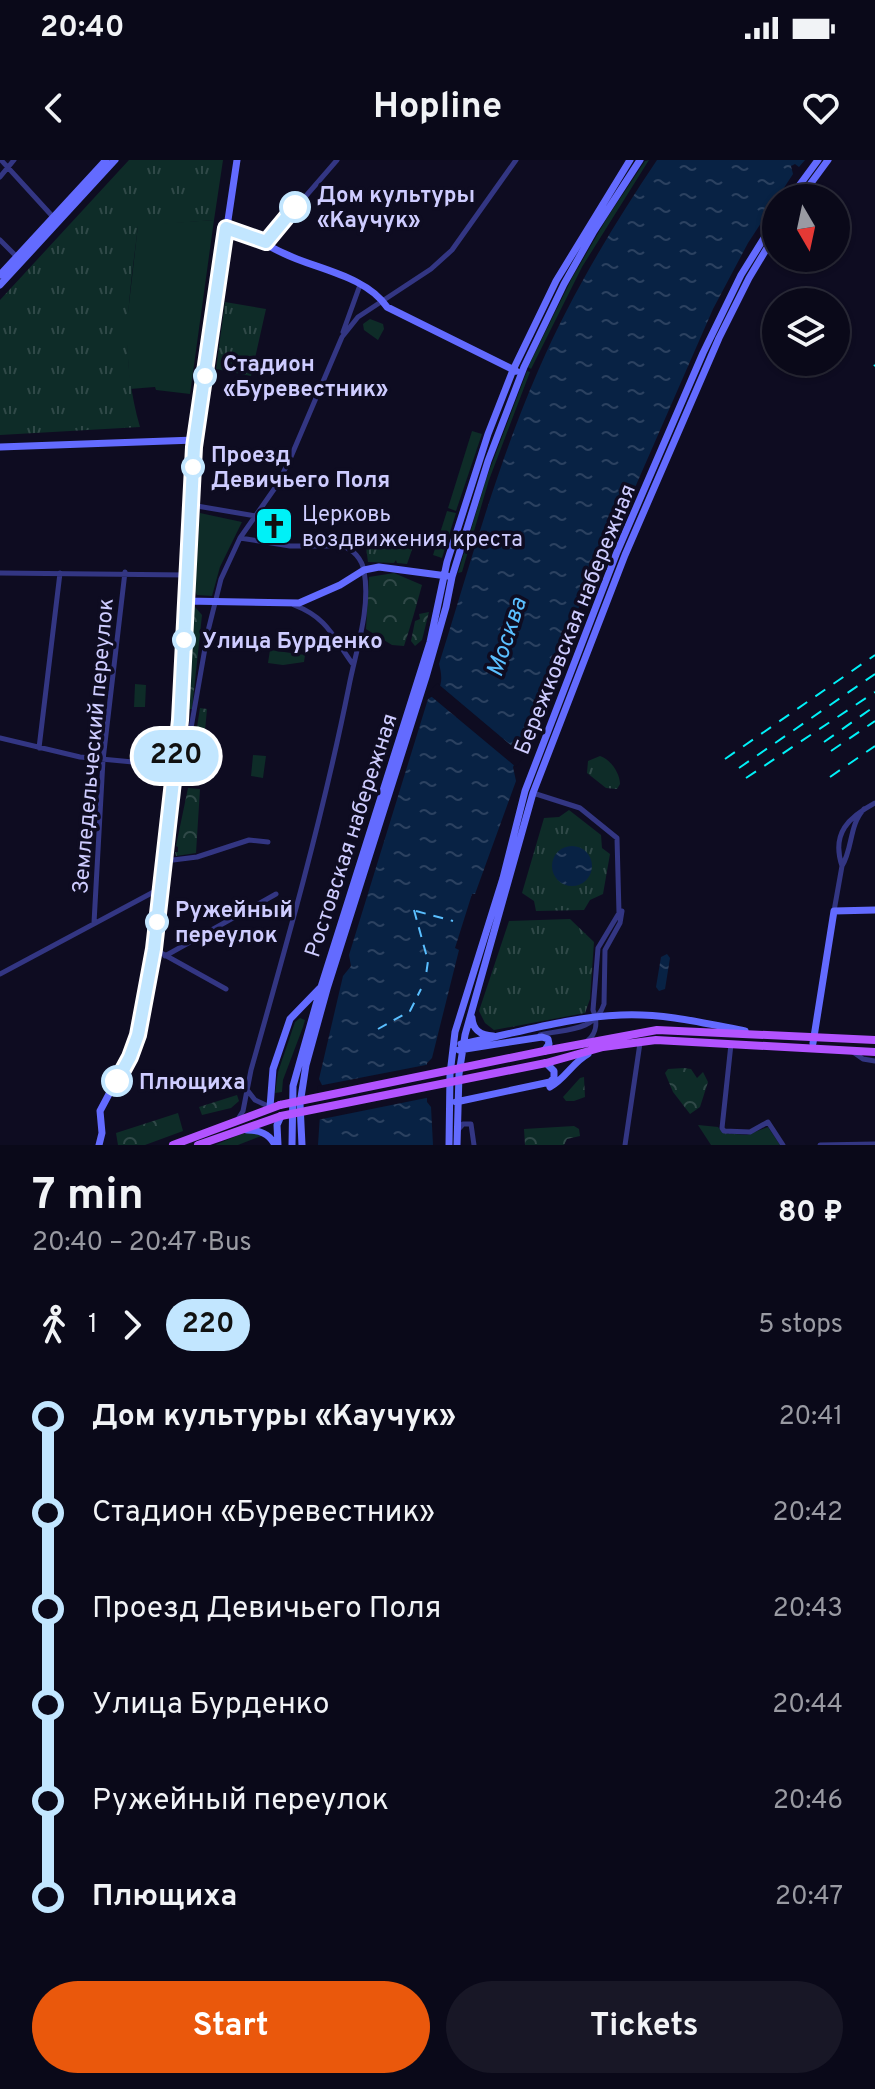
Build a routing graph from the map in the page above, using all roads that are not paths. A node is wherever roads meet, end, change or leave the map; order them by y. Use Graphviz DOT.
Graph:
graph roads {
  1 [pos="1,160"];
  2 [pos="14,160"];
  3 [pos="106,160"];
  4 [pos="115,160"];
  5 [pos="237,160"];
  6 [pos="337,160"];
  7 [pos="516,160"];
  8 [pos="630,160"];
  9 [pos="640,160"];
  10 [pos="818,160"];
  11 [pos="828,160"];
  12 [pos="8,167"];
  13 [pos="0,177"];
  14 [pos="800,184"];
  15 [pos="810,184"];
  16 [pos="56,219"];
  17 [pos="226,228"];
  18 [pos="0,240"];
  19 [pos="762,241"];
  20 [pos="266,242"];
  21 [pos="762,256"];
  22 [pos="19,258"];
  23 [pos="0,275"];
  24 [pos="0,285"];
  25 [pos="360,285"];
  26 [pos="383,301"];
  27 [pos="342,337"];
  28 [pos="517,372"];
  29 [pos="195,440"];
  30 [pos="0,447"];
  31 [pos="191,505"];
  32 [pos="256,516"];
  33 [pos="240,538"];
  34 [pos="364,570"];
  35 [pos="125,572"];
  36 [pos="0,573"];
  37 [pos="60,573"];
  38 [pos="187,575"];
  39 [pos="447,577"];
  40 [pos="186,601"];
  41 [pos="216,602"];
  42 [pos="289,603"];
  43 [pos="353,662"];
  44 [pos="0,738"];
  45 [pos="39,748"];
  46 [pos="103,760"];
  47 [pos="542,760"];
  48 [pos="176,766"];
  49 [pos="529,792"];
  50 [pos="875,803"];
  51 [pos="864,809"];
  52 [pos="170,811"];
  53 [pos="268,842"];
  54 [pos="839,843"];
  55 [pos="849,848"];
  56 [pos="165,861"];
  57 [pos="842,866"];
  58 [pos="162,887"];
  59 [pos="619,888"];
  60 [pos="276,894"];
  61 [pos="875,910"];
  62 [pos="834,911"];
  63 [pos="94,923"];
  64 [pos="154,949"];
  65 [pos="165,956"];
  66 [pos="0,974"];
  67 [pos="321,987"];
  68 [pos="226,989"];
  69 [pos="473,1008"];
  70 [pos="597,1017"];
  71 [pos="287,1028"];
  72 [pos="308,1032"];
  73 [pos="755,1033"];
  74 [pos="503,1036"];
  75 [pos="531,1037"];
  76 [pos="813,1039"];
  77 [pos="852,1040"];
  78 [pos="875,1040"];
  79 [pos="640,1042"];
  80 [pos="583,1043"];
  81 [pos="731,1043"];
  82 [pos="462,1046"];
  83 [pos="603,1047"];
  84 [pos="452,1048"];
  85 [pos="812,1050"];
  86 [pos="544,1051"];
  87 [pos="851,1051"];
  88 [pos="875,1052"];
  89 [pos="875,1061"];
  90 [pos="546,1063"];
  91 [pos="527,1089"];
  92 [pos="248,1090"];
  93 [pos="454,1102"];
  94 [pos="270,1107"];
  95 [pos="281,1116"];
  96 [pos="236,1120"];
  97 [pos="232,1132"];
  98 [pos="457,1132"];
  99 [pos="875,1144"];
  100 [pos="99,1145"];
  101 [pos="173,1145"];
  102 [pos="198,1145"];
  103 [pos="276,1145"];
  104 [pos="292,1145"];
  105 [pos="302,1145"];
  106 [pos="449,1145"];
  107 [pos="457,1145"];
  108 [pos="474,1145"];
  109 [pos="625,1145"];
  110 [pos="783,1145"];
  111 [pos="820,1145"];
  1 -- 12 [label="street"];
  2 -- 12 [label="street"];
  3 -- 16 [label="main road"];
  4 -- 16 [label="main road"];
  5 -- 17 [label="main road"];
  6 -- 20 [label="street"];
  7 -- 26 [label="street"];
  8 -- 28 [label="main road"];
  9 -- 28 [label="main road"];
  10 -- 14 [label="main road"];
  11 -- 15 [label="main road"];
  12 -- 13 [label="street"];
  12 -- 16 [label="street"];
  16 -- 22 [label="main road"];
  17 -- 20 [label="main road"];
  17 -- 29 [label="main road"];
  18 -- 22 [label="street"];
  19 -- 47 [label="main road, Бережковская набережная"];
  20 -- 25 [label="main road"];
  21 -- 47 [label="main road, Бережковская набережная"];
  22 -- 23 [label="main road"];
  22 -- 24 [label="main road"];
  25 -- 26 [label="main road"];
  25 -- 27 [label="street"];
  26 -- 27 [label="street"];
  26 -- 28 [label="main road"];
  27 -- 32 [label="street"];
  28 -- 39 [label="main road"];
  29 -- 30 [label="main road"];
  29 -- 31 [label="main road"];
  31 -- 32 [label="street"];
  31 -- 38 [label="main road"];
  32 -- 33 [label="street"];
  33 -- 34 [label="street"];
  33 -- 41 [label="street"];
  34 -- 39 [label="main road"];
  34 -- 42 [label="main road"];
  34 -- 43 [label="street"];
  35 -- 37 [label="street"];
  35 -- 38 [label="street"];
  35 -- 46 [label="street, Земледельческий переулок"];
  36 -- 37 [label="street"];
  37 -- 45 [label="street"];
  38 -- 40 [label="main road"];
  39 -- 67 [label="main road, Ростовская набережная"];
  39 -- 105 [label="main road, Ростовская набережная"];
  40 -- 41 [label="main road"];
  40 -- 48 [label="main road"];
  41 -- 42 [label="main road"];
  41 -- 52 [label="street"];
  42 -- 43 [label="street"];
  43 -- 92 [label="street"];
  44 -- 45 [label="street"];
  45 -- 46 [label="street"];
  46 -- 48 [label="street"];
  46 -- 63 [label="street, Земледельческий переулок"];
  47 -- 49 [label="main road, Бережковская набережная"];
  48 -- 52 [label="main road"];
  49 -- 59 [label="street"];
  49 -- 69 [label="main road, Бережковская набережная"];
  49 -- 84 [label="main road, Бережковская набережная"];
  50 -- 51 [label="street"];
  51 -- 54 [label="street"];
  51 -- 55 [label="street"];
  52 -- 56 [label="main road"];
  53 -- 56 [label="street"];
  54 -- 55 [label="street"];
  54 -- 57 [label="street"];
  55 -- 57 [label="street"];
  56 -- 58 [label="main road"];
  57 -- 62 [label="street"];
  58 -- 63 [label="street"];
  58 -- 64 [label="main road"];
  59 -- 70 [label="street"];
  59 -- 70 [label="street"];
  60 -- 65 [label="street"];
  61 -- 62 [label="main road"];
  62 -- 76 [label="main road"];
  63 -- 66 [label="street"];
  64 -- 65 [label="street"];
  64 -- 100 [label="main road"];
  65 -- 68 [label="street"];
  67 -- 71 [label="main road"];
  67 -- 72 [label="main road, Ростовская набережная"];
  69 -- 74 [label="main road"];
  69 -- 82 [label="main road, Бережковская набережная"];
  70 -- 73 [label="main road"];
  70 -- 74 [label="main road"];
  70 -- 75 [label="street"];
  70 -- 80 [label="street"];
  71 -- 72 [label="main road"];
  71 -- 94 [label="main road"];
  72 -- 104 [label="main road, Ростовская набережная"];
  73 -- 76 [label="main road"];
  73 -- 80 [label="main road"];
  74 -- 82 [label="main road"];
  75 -- 82 [label="main road"];
  75 -- 86 [label="main road"];
  76 -- 77 [label="main road"];
  76 -- 85 [label="main road"];
  77 -- 78 [label="main road"];
  77 -- 87 [label="street"];
  79 -- 81 [label="main road"];
  79 -- 83 [label="main road"];
  79 -- 109 [label="street"];
  80 -- 86 [label="main road"];
  81 -- 85 [label="main road"];
  81 -- 110 [label="street"];
  82 -- 84 [label="main road"];
  82 -- 93 [label="main road, Бережковская набережная"];
  83 -- 90 [label="main road"];
  83 -- 91 [label="main road"];
  84 -- 93 [label="main road, Бережковская набережная"];
  85 -- 87 [label="main road"];
  86 -- 94 [label="main road, bridge"];
  87 -- 88 [label="main road"];
  87 -- 89 [label="street"];
  90 -- 91 [label="main road"];
  90 -- 95 [label="main road, bridge"];
  91 -- 93 [label="main road"];
  92 -- 94 [label="street"];
  92 -- 96 [label="street"];
  93 -- 98 [label="main road"];
  93 -- 106 [label="main road"];
  94 -- 96 [label="main road"];
  95 -- 97 [label="main road"];
  95 -- 103 [label="main road"];
  96 -- 101 [label="main road"];
  97 -- 102 [label="main road"];
  97 -- 103 [label="main road"];
  98 -- 107 [label="main road"];
  98 -- 108 [label="street"];
  99 -- 111 [label="street"];
}
